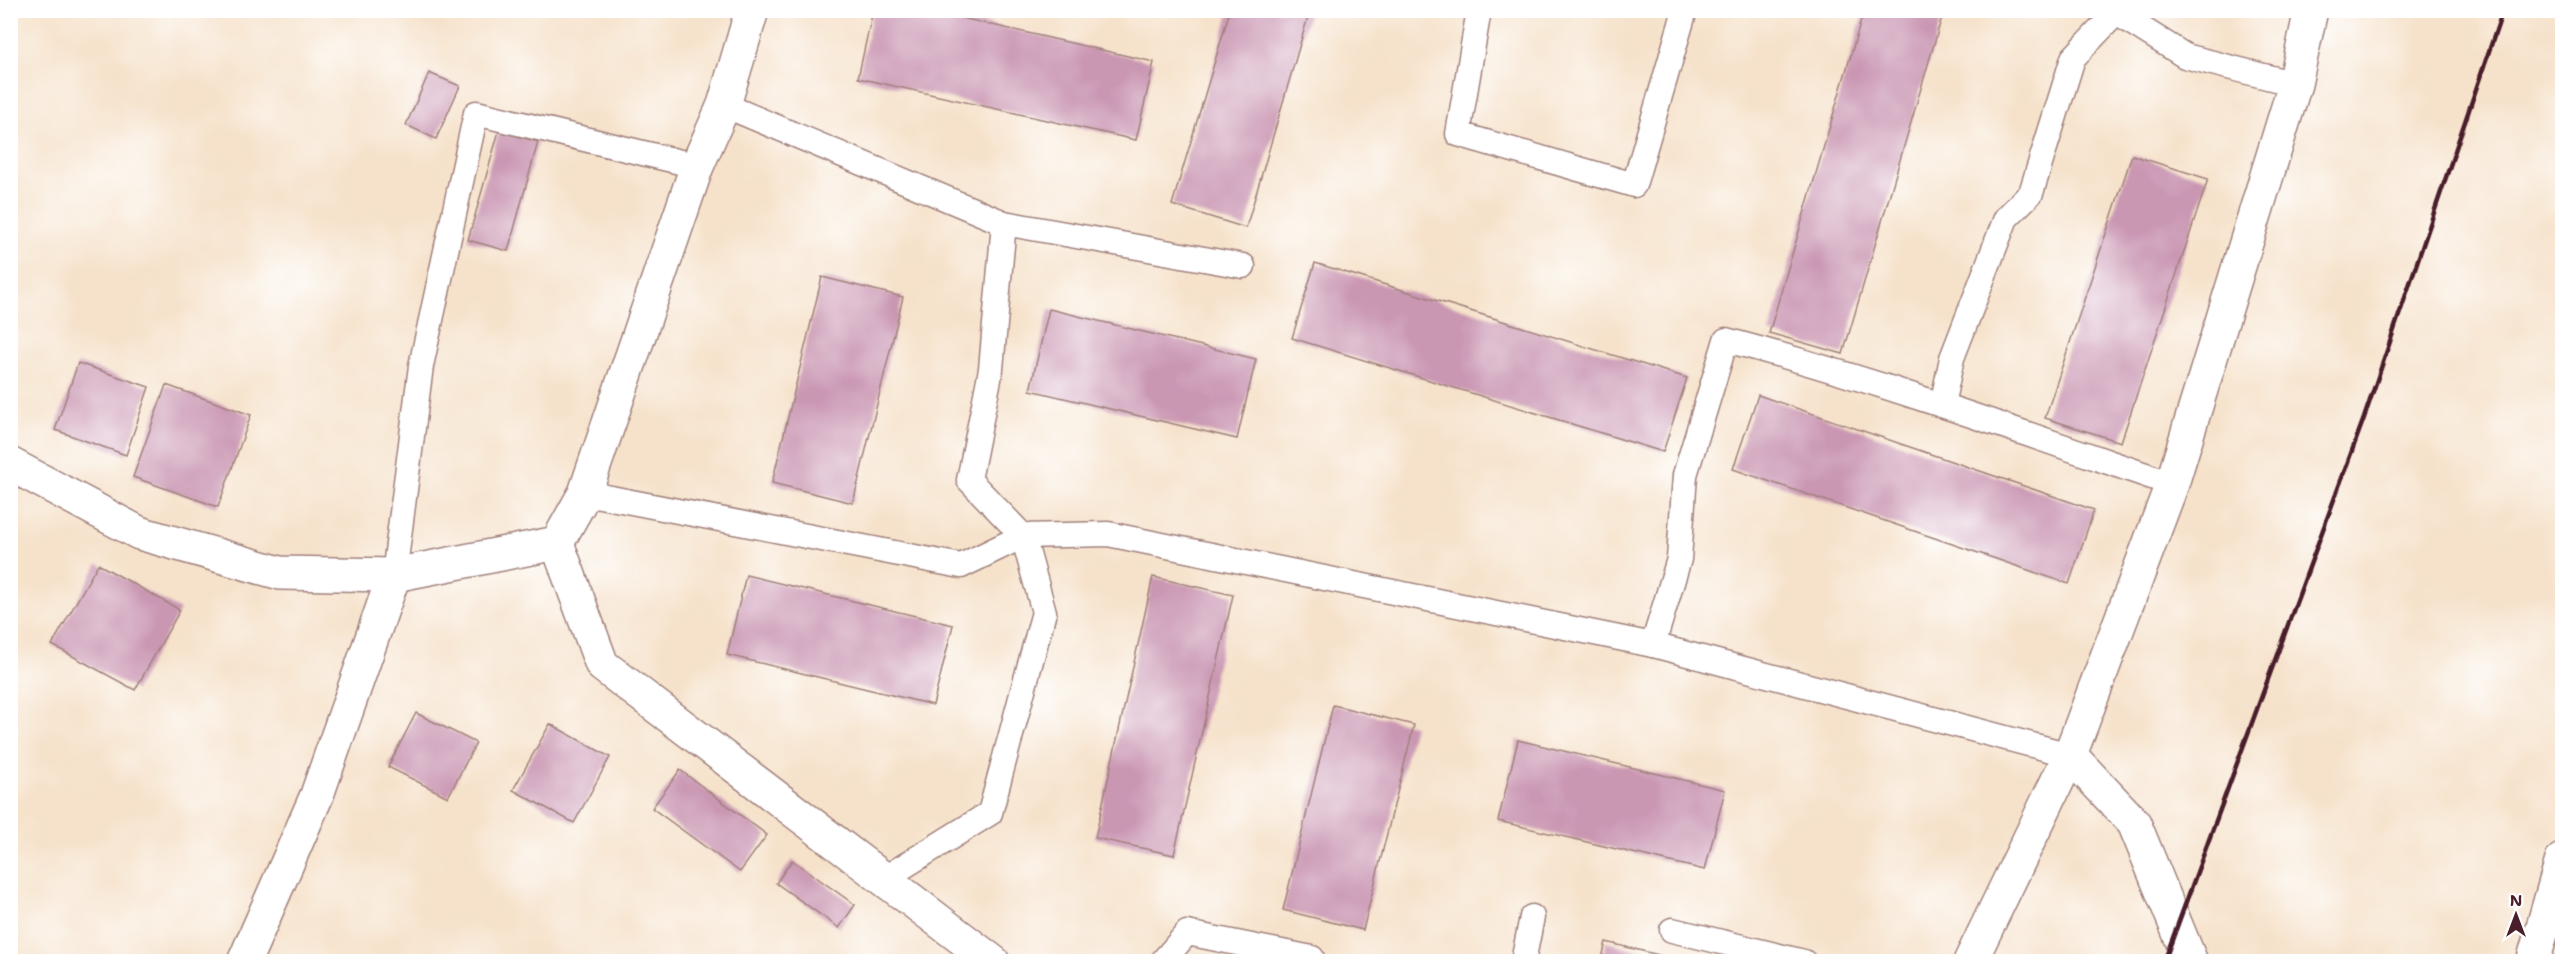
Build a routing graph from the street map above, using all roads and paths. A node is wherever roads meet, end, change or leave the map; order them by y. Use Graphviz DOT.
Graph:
graph roads {
  1 [pos="752,10"];
  2 [pos="1479,10"];
  3 [pos="1685,10"];
  4 [pos="2311,10"];
  5 [pos="2115,12"];
  6 [pos="2295,84"];
  7 [pos="724,105"];
  8 [pos="697,166"];
  9 [pos="1004,223"];
  10 [pos="1243,266"];
  11 [pos="1941,405"];
  12 [pos="10,464"];
  13 [pos="2172,484"];
  14 [pos="585,493"];
  15 [pos="1023,536"];
  16 [pos="557,543"];
  17 [pos="394,575"];
  18 [pos="1653,645"];
  19 [pos="2070,755"];
  20 [pos="2562,860"];
  21 [pos="885,878"];
  22 [pos="1532,917"];
  23 [pos="1672,930"];
  24 [pos="1312,958"];
  25 [pos="244,962"];
  26 [pos="993,962"];
  27 [pos="1162,962"];
  28 [pos="1523,962"];
  29 [pos="1804,962"];
  30 [pos="1970,962"];
  31 [pos="2191,962"];
  32 [pos="2533,962"];
  1 -- 7 [label="street"];
  2 -- 3 [label="lane"];
  4 -- 6 [label="street"];
  5 -- 6 [label="lane"];
  5 -- 11 [label="lane"];
  6 -- 13 [label="street"];
  7 -- 8 [label="street"];
  7 -- 9 [label="lane"];
  8 -- 14 [label="street"];
  8 -- 17 [label="lane"];
  9 -- 10 [label="lane"];
  9 -- 15 [label="lane"];
  11 -- 13 [label="lane"];
  11 -- 18 [label="lane"];
  12 -- 17 [label="street"];
  13 -- 19 [label="street"];
  14 -- 15 [label="lane"];
  14 -- 16 [label="street"];
  15 -- 18 [label="lane"];
  15 -- 21 [label="lane"];
  16 -- 17 [label="street"];
  16 -- 21 [label="street"];
  17 -- 25 [label="street"];
  18 -- 19 [label="lane"];
  19 -- 30 [label="street"];
  19 -- 31 [label="street"];
  20 -- 32 [label="street"];
  21 -- 26 [label="street"];
  22 -- 28 [label="lane"];
  23 -- 29 [label="lane"];
  24 -- 27 [label="lane"];
}
